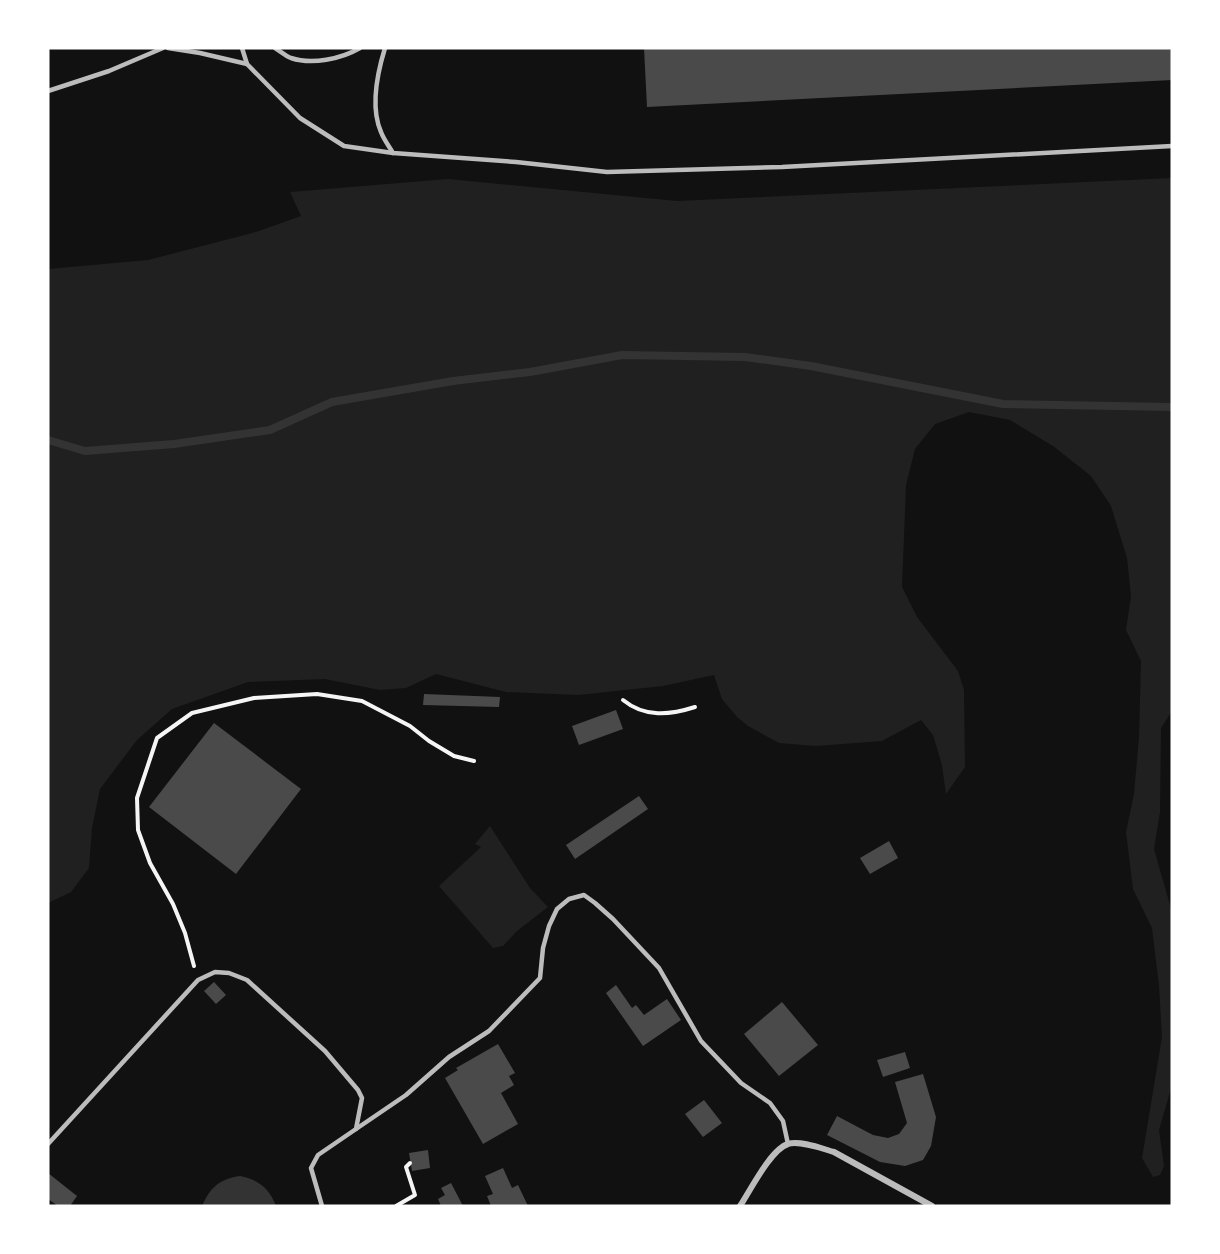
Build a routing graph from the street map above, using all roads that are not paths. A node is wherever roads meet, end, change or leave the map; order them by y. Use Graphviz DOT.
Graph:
graph roads {
  1 [pos="163,48"];
  2 [pos="168,48"];
  3 [pos="242,48"];
  4 [pos="275,48"];
  5 [pos="360,48"];
  6 [pos="385,48"];
  7 [pos="248,64"];
  8 [pos="48,91"];
  9 [pos="1172,146"];
  10 [pos="393,153"];
  11 [pos="356,1129"];
  12 [pos="48,1144"];
  13 [pos="788,1144"];
  14 [pos="322,1206"];
  15 [pos="740,1206"];
  16 [pos="932,1206"];
  1 -- 8 [label="lane"];
  2 -- 7 [label="lane"];
  3 -- 7 [label="lane"];
  4 -- 5 [label="lane"];
  6 -- 10 [label="lane"];
  7 -- 10 [label="lane"];
  9 -- 10 [label="lane"];
  11 -- 12 [label="lane"];
  11 -- 13 [label="lane"];
  11 -- 14 [label="lane"];
  13 -- 15 [label="street"];
  13 -- 16 [label="street"];
}
